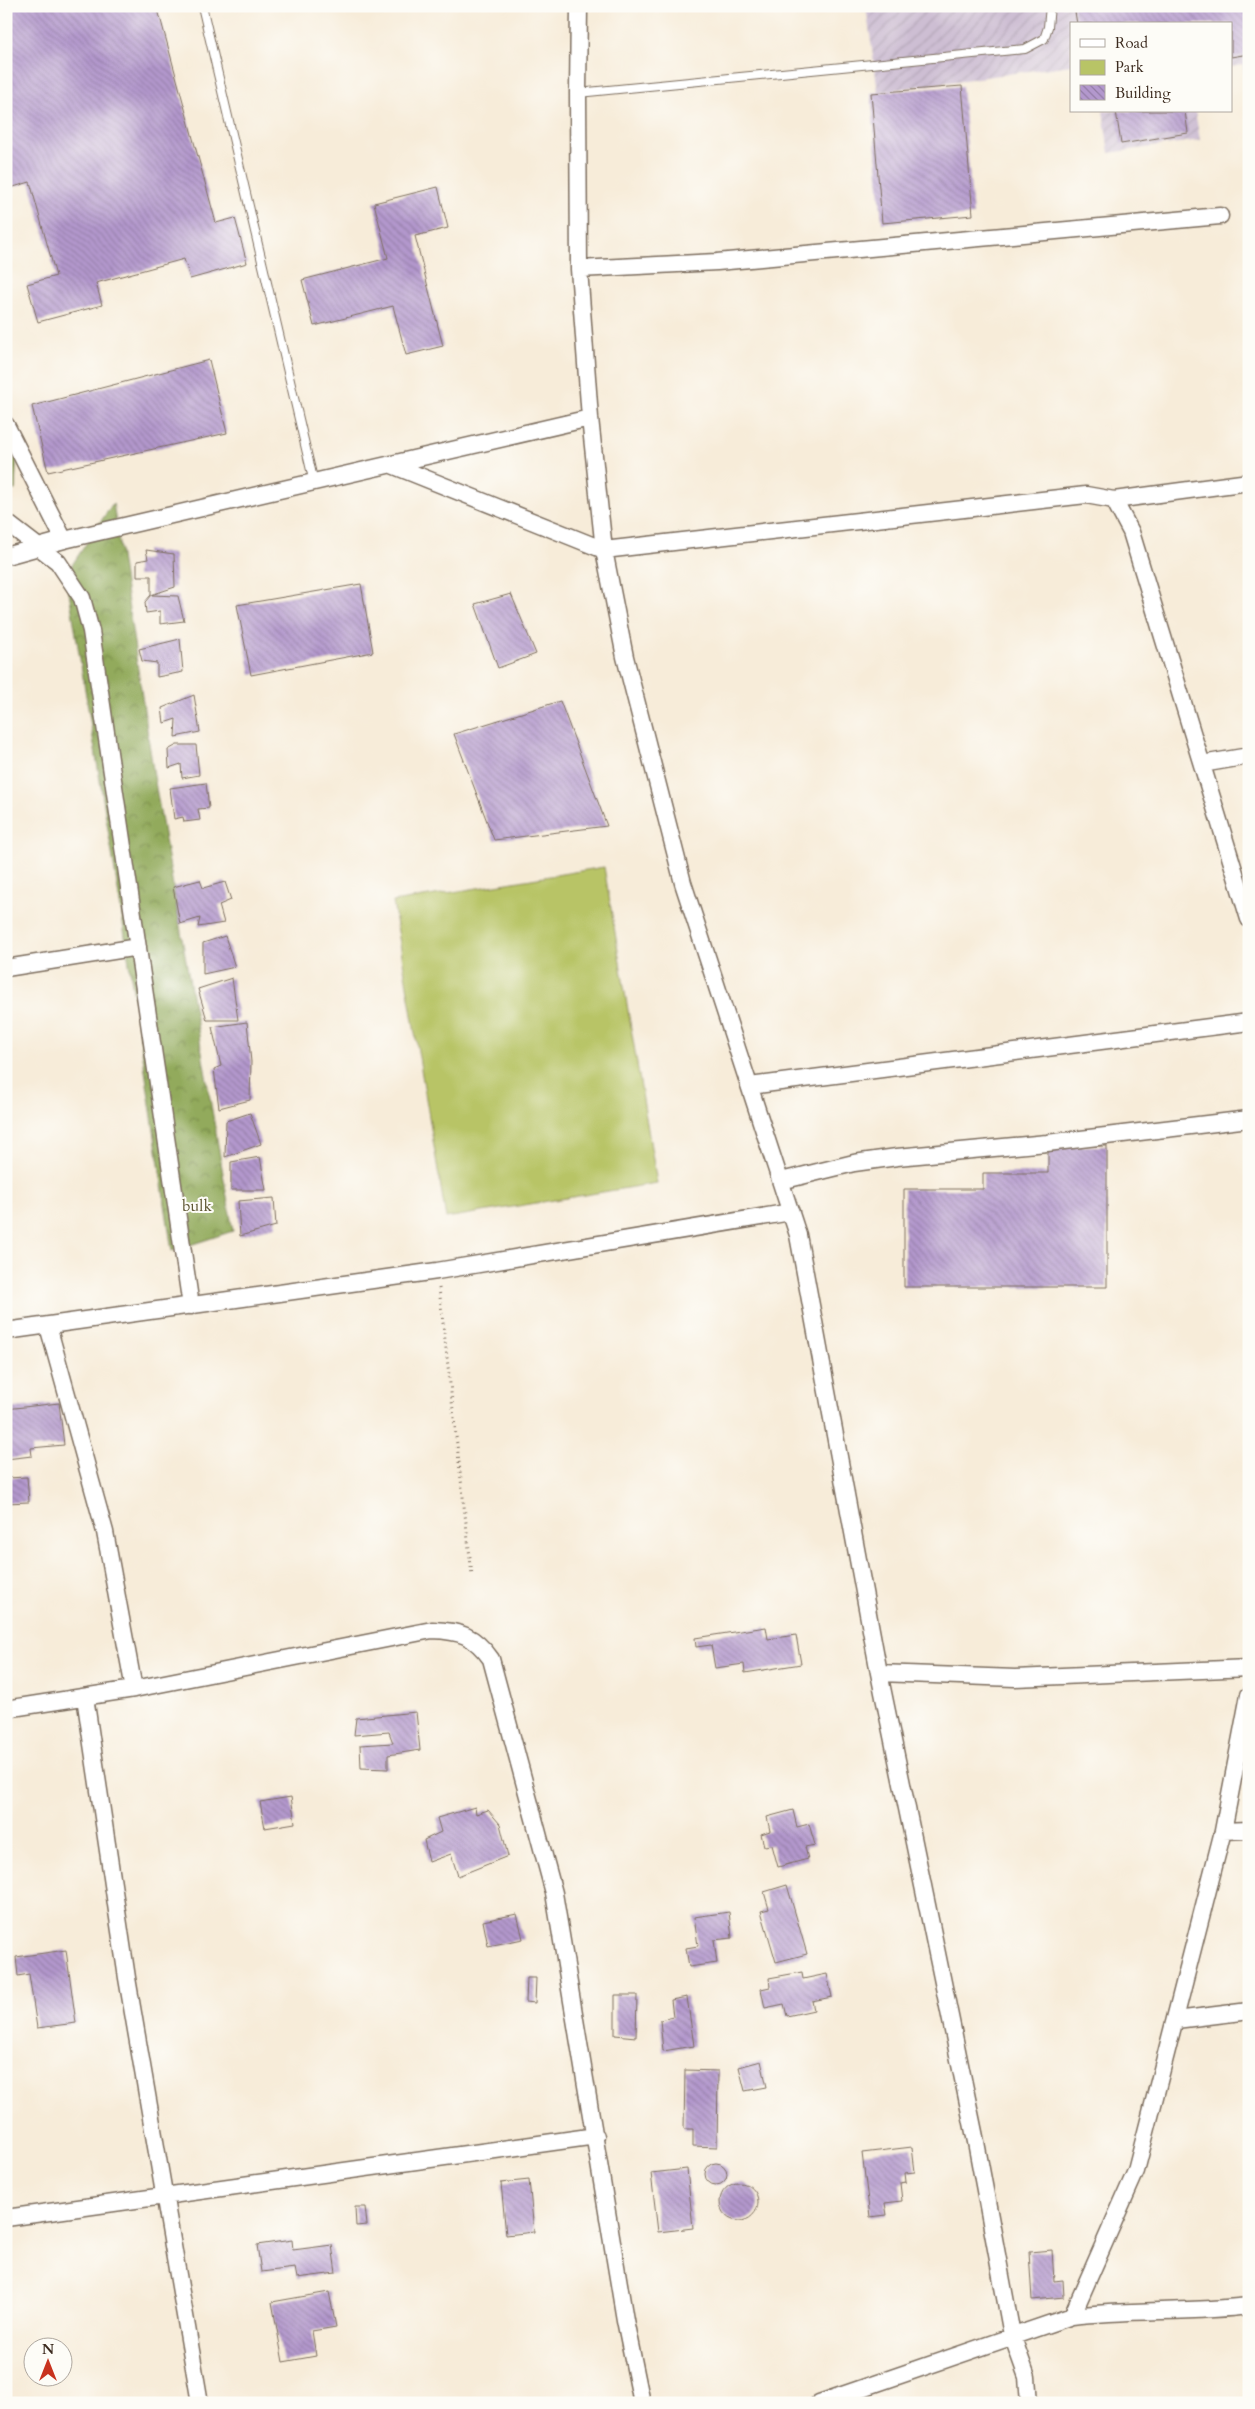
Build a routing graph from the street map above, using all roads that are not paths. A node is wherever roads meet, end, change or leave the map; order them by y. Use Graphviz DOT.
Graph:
graph roads {
  1 [pos="202,6"];
  2 [pos="579,6"];
  3 [pos="1050,6"];
  4 [pos="578,93"];
  5 [pos="1220,216"];
  6 [pos="579,269"];
  7 [pos="590,418"];
  8 [pos="6,425"];
  9 [pos="392,465"];
  10 [pos="1249,482"];
  11 [pos="314,483"];
  12 [pos="1114,500"];
  13 [pos="6,522"];
  14 [pos="64,540"];
  15 [pos="37,547"];
  16 [pos="604,550"];
  17 [pos="6,556"];
  18 [pos="1249,756"];
  19 [pos="1202,764"];
  20 [pos="1249,919"];
  21 [pos="138,947"];
  22 [pos="6,968"];
  23 [pos="1249,1022"];
  24 [pos="750,1086"];
  25 [pos="1249,1119"];
  26 [pos="781,1180"];
  27 [pos="791,1212"];
  28 [pos="191,1306"];
  29 [pos="48,1326"];
  30 [pos="6,1331"];
  31 [pos="1249,1668"];
  32 [pos="879,1672"];
  33 [pos="134,1689"];
  34 [pos="1249,1695"];
  35 [pos="85,1697"];
  36 [pos="6,1709"];
  37 [pos="1249,1830"];
  38 [pos="1223,1831"];
  39 [pos="1249,2011"];
  40 [pos="1176,2020"];
  41 [pos="596,2136"];
  42 [pos="164,2197"];
  43 [pos="6,2218"];
  44 [pos="1249,2306"];
  45 [pos="1072,2316"];
  46 [pos="1012,2335"];
  47 [pos="200,2403"];
  48 [pos="642,2403"];
  49 [pos="819,2403"];
  50 [pos="1029,2403"];
  1 -- 11 [label="lane"];
  2 -- 4 [label="street"];
  3 -- 4 [label="lane"];
  4 -- 6 [label="street"];
  5 -- 6 [label="street"];
  6 -- 7 [label="street"];
  7 -- 9 [label="street"];
  7 -- 16 [label="street"];
  8 -- 14 [label="street"];
  9 -- 11 [label="street"];
  9 -- 16 [label="street"];
  10 -- 12 [label="street"];
  11 -- 14 [label="street"];
  12 -- 16 [label="street"];
  12 -- 19 [label="street"];
  13 -- 15 [label="street"];
  14 -- 15 [label="street"];
  15 -- 17 [label="street"];
  15 -- 21 [label="street"];
  16 -- 24 [label="street"];
  18 -- 19 [label="street"];
  19 -- 20 [label="street"];
  21 -- 22 [label="street"];
  21 -- 28 [label="street"];
  23 -- 24 [label="street"];
  24 -- 26 [label="street"];
  25 -- 26 [label="street"];
  26 -- 27 [label="street"];
  27 -- 28 [label="street"];
  27 -- 32 [label="street"];
  28 -- 29 [label="street"];
  29 -- 30 [label="street"];
  29 -- 33 [label="street"];
  31 -- 32 [label="street"];
  32 -- 46 [label="street"];
  33 -- 35 [label="street"];
  33 -- 41 [label="street"];
  34 -- 38 [label="street"];
  35 -- 36 [label="street"];
  35 -- 42 [label="street"];
  37 -- 38 [label="street"];
  38 -- 40 [label="street"];
  39 -- 40 [label="street"];
  40 -- 45 [label="street"];
  41 -- 42 [label="street"];
  41 -- 48 [label="street"];
  42 -- 43 [label="street"];
  42 -- 47 [label="street"];
  44 -- 45 [label="street"];
  45 -- 46 [label="street"];
  46 -- 49 [label="street"];
  46 -- 50 [label="street"];
}
